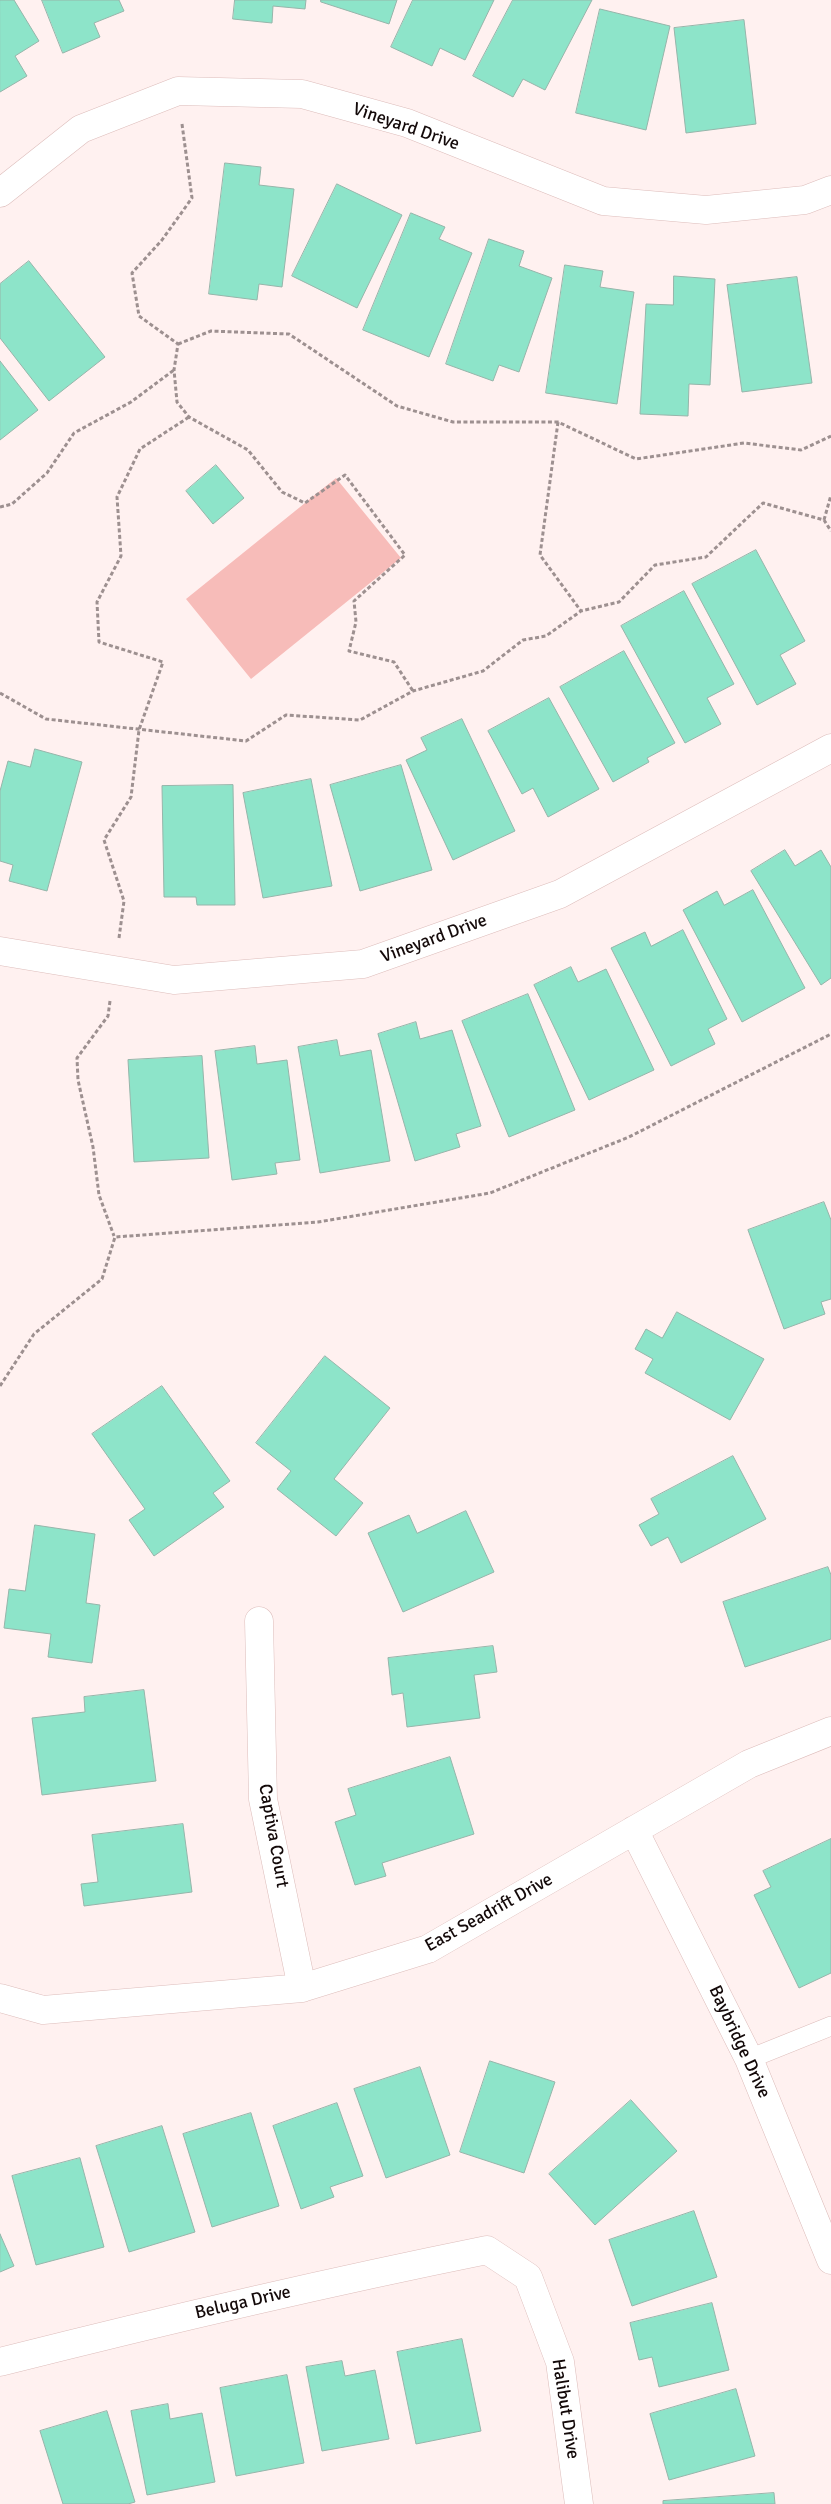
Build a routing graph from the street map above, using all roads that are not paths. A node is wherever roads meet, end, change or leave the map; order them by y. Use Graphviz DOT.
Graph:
graph roads {
  1 [pos="831,190"];
  2 [pos="0,193"];
  3 [pos="831,748"];
  4 [pos="0,951"];
  5 [pos="259,1621"];
  6 [pos="831,1731"];
  7 [pos="634,1830"];
  8 [pos="302,1988"];
  9 [pos="0,1998"];
  10 [pos="831,2026"];
  11 [pos="749,2059"];
  12 [pos="488,2250"];
  13 [pos="831,2260"];
  14 [pos="0,2362"];
  15 [pos="579,2504"];
  1 -- 2 [label="street, Vineyard Drive"];
  3 -- 4 [label="street, Vineyard Drive"];
  5 -- 8 [label="street, Captiva Court"];
  6 -- 7 [label="street, East Seadrift Drive"];
  7 -- 8 [label="street, East Seadrift Drive"];
  7 -- 11 [label="street, Baybridge Drive"];
  8 -- 9 [label="street, East Seadrift Drive"];
  10 -- 11 [label="lane"];
  11 -- 13 [label="street, Baybridge Drive"];
  12 -- 14 [label="street, Beluga Drive"];
  12 -- 15 [label="street, Halibut Drive"];
}
